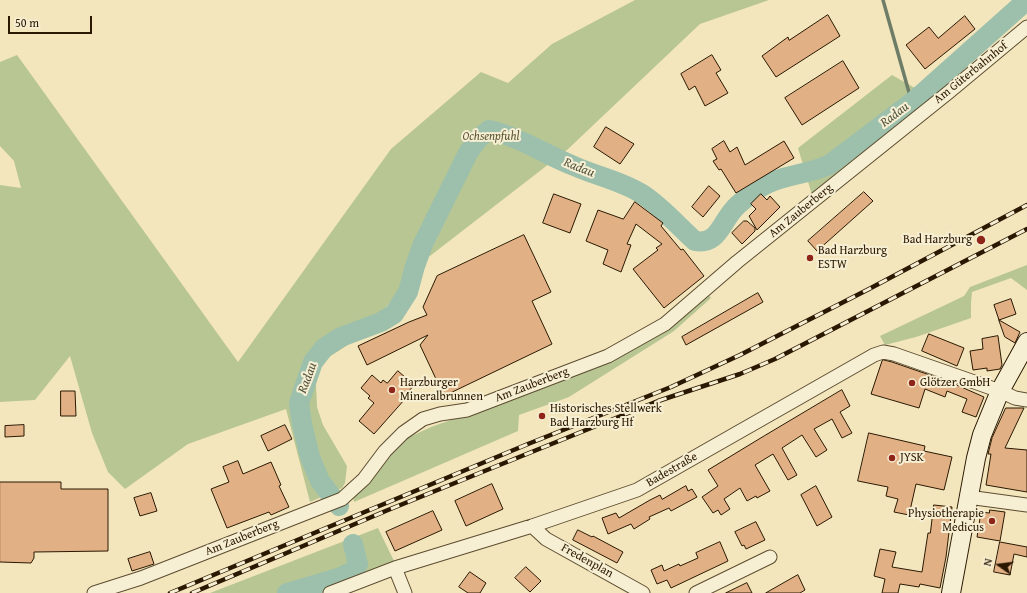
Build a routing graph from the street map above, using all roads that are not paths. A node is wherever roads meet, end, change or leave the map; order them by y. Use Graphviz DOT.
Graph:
graph roads {
  1 [pos="1027,27"];
  2 [pos="859,164"];
  3 [pos="1027,342"];
  4 [pos="1000,391"];
  5 [pos="1027,400"];
  6 [pos="968,497"];
  7 [pos="1027,505"];
  8 [pos="532,526"];
  9 [pos="770,557"];
  10 [pos="396,568"];
  11 [pos="94,593"];
  12 [pos="330,593"];
  13 [pos="405,593"];
  14 [pos="644,593"];
  15 [pos="696,593"];
  16 [pos="951,593"];
  1 -- 2 [label="street, Am Güterbahnhof"];
  2 -- 11 [label="street, Am Zauberberg"];
  3 -- 4 [label="main road"];
  4 -- 5 [label="street, Badestraße"];
  4 -- 6 [label="main road"];
  4 -- 8 [label="street, Badestraße"];
  6 -- 7 [label="street"];
  6 -- 16 [label="main road"];
  8 -- 10 [label="street, Badestraße"];
  8 -- 14 [label="street, Fredenplan"];
  9 -- 15 [label="street"];
  10 -- 12 [label="street, Badestraße"];
  10 -- 13 [label="street"];
}
